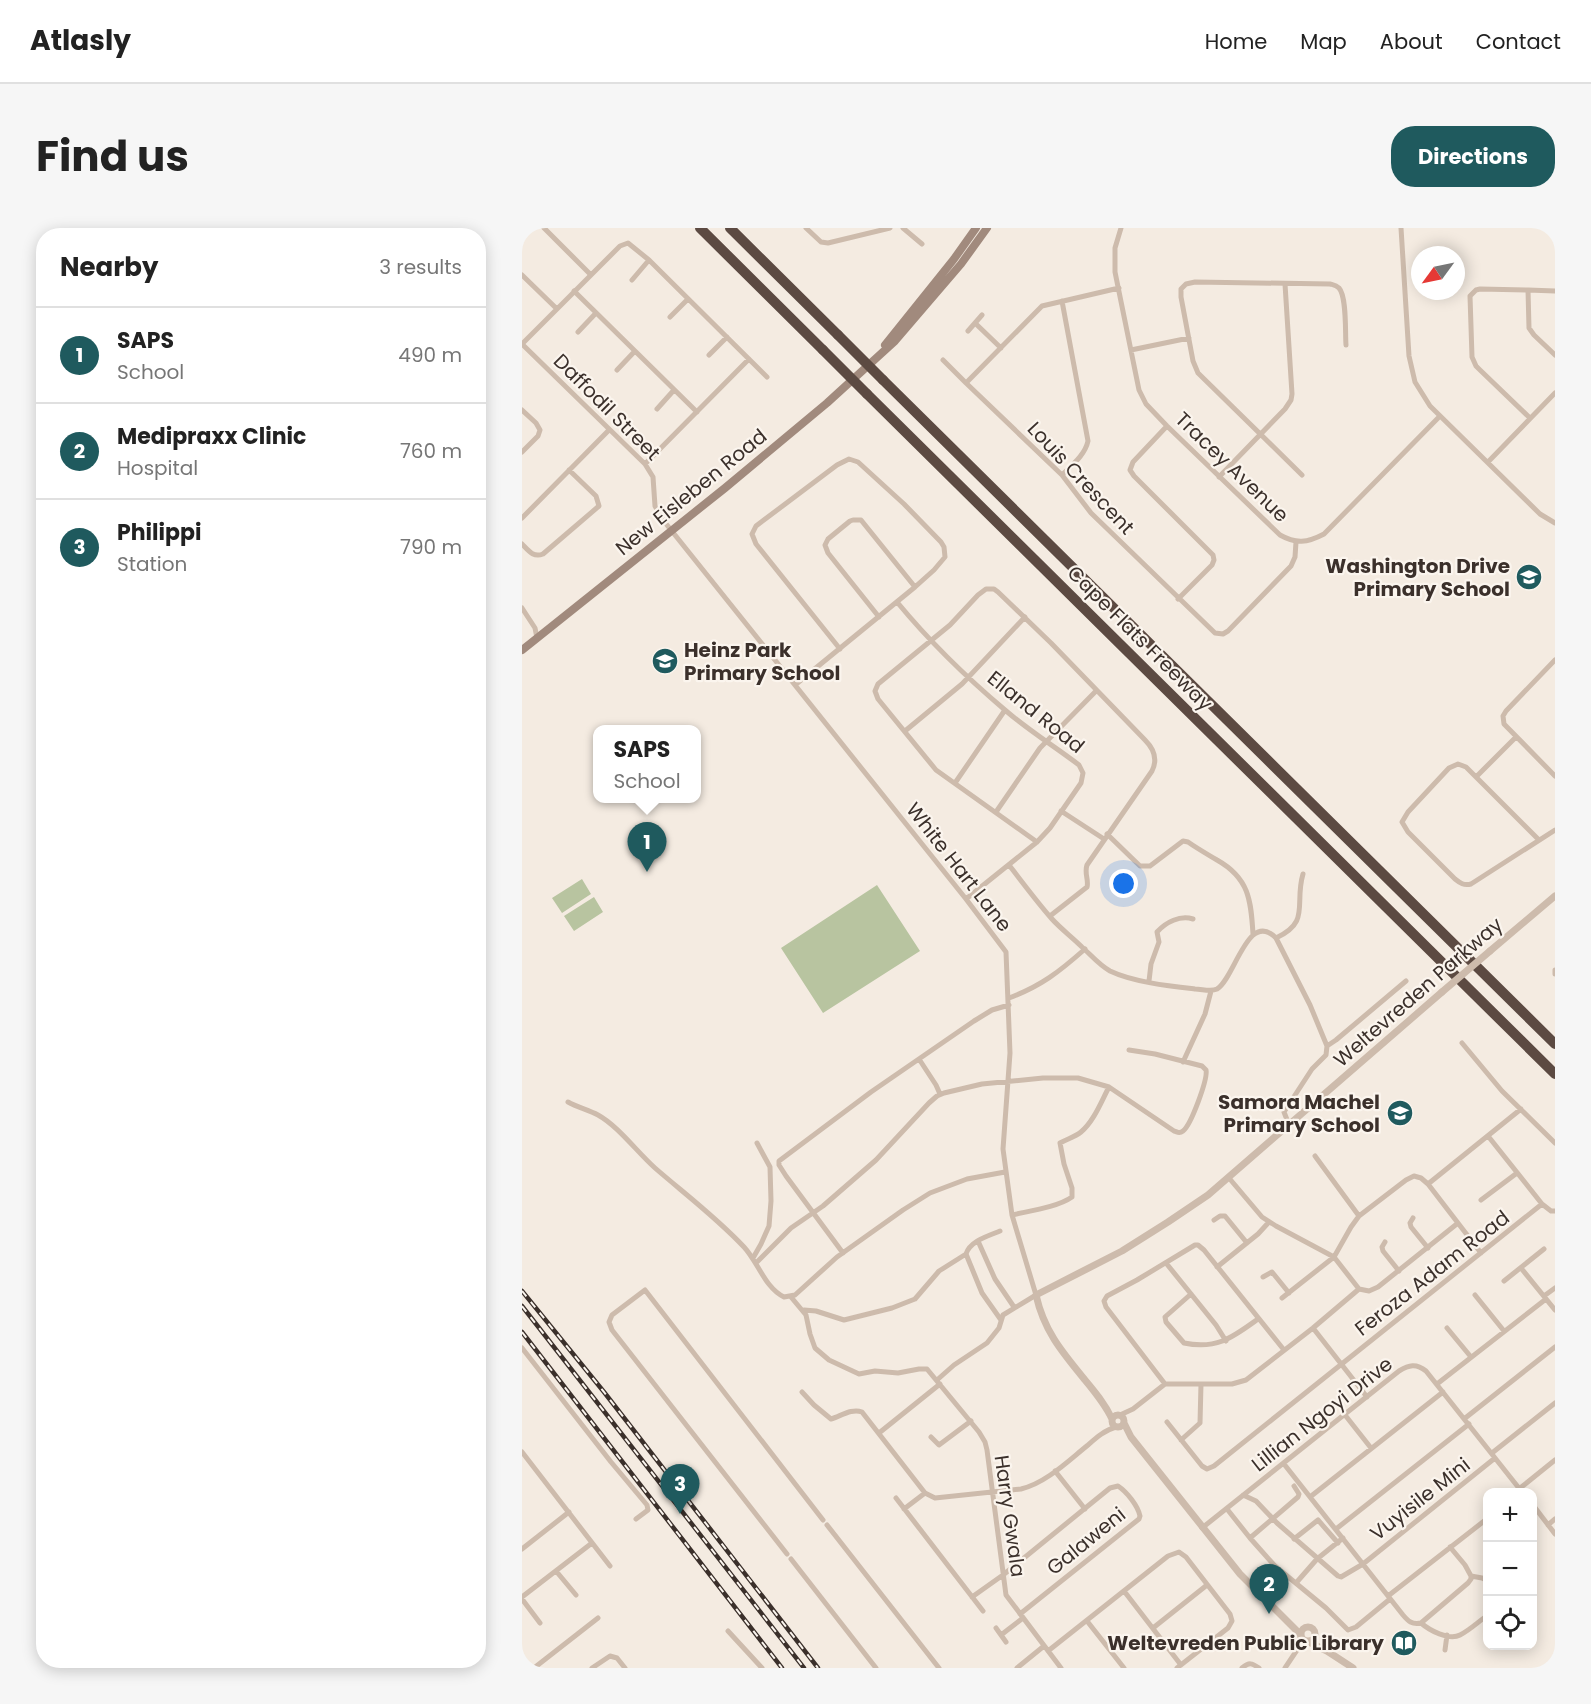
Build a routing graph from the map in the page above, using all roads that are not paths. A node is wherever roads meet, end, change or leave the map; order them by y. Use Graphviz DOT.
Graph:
graph roads {
  1 [pos="544,228"];
  2 [pos="699,228"];
  3 [pos="730,228"];
  4 [pos="890,228"];
  5 [pos="903,228"];
  6 [pos="976,228"];
  7 [pos="987,228"];
  8 [pos="1121,228"];
  9 [pos="1401,228"];
  10 [pos="809,229"];
  11 [pos="922,244"];
  12 [pos="649,260"];
  13 [pos="522,275"];
  14 [pos="591,275"];
  15 [pos="632,280"];
  16 [pos="1285,284"];
  17 [pos="1119,288"];
  18 [pos="1528,290"];
  19 [pos="574,291"];
  20 [pos="1555,291"];
  21 [pos="688,299"];
  22 [pos="1062,301"];
  23 [pos="557,309"];
  24 [pos="596,312"];
  25 [pos="982,315"];
  26 [pos="670,317"];
  27 [pos="975,323"];
  28 [pos="968,331"];
  29 [pos="578,333"];
  30 [pos="727,337"];
  31 [pos="1189,338"];
  32 [pos="522,344"];
  33 [pos="1346,345"];
  34 [pos="1001,348"];
  35 [pos="1131,350"];
  36 [pos="635,351"];
  37 [pos="709,355"];
  38 [pos="1555,355"];
  39 [pos="877,356"];
  40 [pos="749,359"];
  41 [pos="943,360"];
  42 [pos="616,370"];
  43 [pos="766,377"];
  44 [pos="966,383"];
  45 [pos="674,390"];
  46 [pos="1555,393"];
  47 [pos="657,409"];
  48 [pos="522,410"];
  49 [pos="697,412"];
  50 [pos="1440,416"];
  51 [pos="1530,418"];
  52 [pos="1167,426"];
  53 [pos="609,430"];
  54 [pos="1260,435"];
  55 [pos="522,452"];
  56 [pos="1488,462"];
  57 [pos="645,464"];
  58 [pos="569,470"];
  59 [pos="1062,475"];
  60 [pos="1302,475"];
  61 [pos="1219,477"];
  62 [pos="522,518"];
  63 [pos="1555,523"];
  64 [pos="672,530"];
  65 [pos="1296,542"];
  66 [pos="522,544"];
  67 [pos="915,587"];
  68 [pos="1179,599"];
  69 [pos="897,602"];
  70 [pos="522,608"];
  71 [pos="879,617"];
  72 [pos="1025,618"];
  73 [pos="540,636"];
  74 [pos="930,641"];
  75 [pos="840,649"];
  76 [pos="522,650"];
  77 [pos="1555,660"];
  78 [pos="969,677"];
  79 [pos="795,685"];
  80 [pos="1096,691"];
  81 [pos="1005,710"];
  82 [pos="905,731"];
  83 [pos="1515,738"];
  84 [pos="1046,741"];
  85 [pos="1476,777"];
  86 [pos="1555,777"];
  87 [pos="955,783"];
  88 [pos="1061,811"];
  89 [pos="996,812"];
  90 [pos="1555,830"];
  91 [pos="1106,837"];
  92 [pos="1539,840"];
  93 [pos="1037,842"];
  94 [pos="1010,865"];
  95 [pos="1303,874"];
  96 [pos="1555,896"];
  97 [pos="966,899"];
  98 [pos="1048,914"];
  99 [pos="1193,919"];
  100 [pos="1253,934"];
  101 [pos="1276,938"];
  102 [pos="1085,949"];
  103 [pos="1149,981"];
  104 [pos="1406,981"];
  105 [pos="1211,991"];
  106 [pos="1009,998"];
  107 [pos="1009,1005"];
  108 [pos="1462,1043"];
  109 [pos="1555,1044"];
  110 [pos="1327,1046"];
  111 [pos="1129,1050"];
  112 [pos="919,1059"];
  113 [pos="1183,1062"];
  114 [pos="1555,1074"];
  115 [pos="1008,1081"];
  116 [pos="1109,1087"];
  117 [pos="940,1094"];
  118 [pos="568,1102"];
  119 [pos="1521,1109"];
  120 [pos="1289,1125"];
  121 [pos="1488,1136"];
  122 [pos="757,1143"];
  123 [pos="1555,1143"];
  124 [pos="1315,1156"];
  125 [pos="779,1161"];
  126 [pos="769,1165"];
  127 [pos="1005,1172"];
  128 [pos="1517,1173"];
  129 [pos="1230,1178"];
  130 [pos="1428,1184"];
  131 [pos="1481,1200"];
  132 [pos="1542,1204"];
  133 [pos="1553,1211"];
  134 [pos="813,1214"];
  135 [pos="1012,1215"];
  136 [pos="1359,1216"];
  137 [pos="1413,1218"];
  138 [pos="1214,1220"];
  139 [pos="1269,1222"];
  140 [pos="1458,1223"];
  141 [pos="1000,1231"];
  142 [pos="978,1241"];
  143 [pos="1385,1242"];
  144 [pos="1247,1243"];
  145 [pos="1428,1248"];
  146 [pos="1544,1249"];
  147 [pos="843,1253"];
  148 [pos="1481,1253"];
  149 [pos="966,1254"];
  150 [pos="1334,1257"];
  151 [pos="755,1261"];
  152 [pos="1166,1263"];
  153 [pos="1217,1267"];
  154 [pos="1521,1268"];
  155 [pos="1399,1271"];
  156 [pos="1263,1277"];
  157 [pos="1504,1281"];
  158 [pos="1555,1288"];
  159 [pos="1359,1289"];
  160 [pos="1289,1293"];
  161 [pos="1191,1294"];
  162 [pos="1036,1295"];
  163 [pos="1475,1295"];
  164 [pos="791,1297"];
  165 [pos="1282,1298"];
  166 [pos="1545,1298"];
  167 [pos="1014,1308"];
  168 [pos="804,1310"];
  169 [pos="1555,1310"];
  170 [pos="1258,1318"];
  171 [pos="1001,1320"];
  172 [pos="1312,1328"];
  173 [pos="1447,1328"];
  174 [pos="1504,1331"];
  175 [pos="1226,1341"];
  176 [pos="1555,1347"];
  177 [pos="522,1348"];
  178 [pos="1284,1350"];
  179 [pos="1471,1357"];
  180 [pos="1341,1365"];
  181 [pos="938,1382"];
  182 [pos="1165,1384"];
  183 [pos="1200,1384"];
  184 [pos="1437,1384"];
  185 [pos="802,1392"];
  186 [pos="1443,1392"];
  187 [pos="1367,1397"];
  188 [pos="1555,1403"];
  189 [pos="1346,1415"];
  190 [pos="1464,1419"];
  191 [pos="971,1421"];
  192 [pos="1118,1421"];
  193 [pos="1167,1422"];
  194 [pos="1469,1425"];
  195 [pos="879,1433"];
  196 [pos="931,1437"];
  197 [pos="1181,1440"];
  198 [pos="1371,1448"];
  199 [pos="522,1452"];
  200 [pos="1494,1456"];
  201 [pos="1555,1460"];
  202 [pos="1284,1464"];
  203 [pos="1055,1471"];
  204 [pos="1294,1486"];
  205 [pos="1519,1488"];
  206 [pos="1524,1488"];
  207 [pos="992,1492"];
  208 [pos="925,1493"];
  209 [pos="1243,1496"];
  210 [pos="1310,1497"];
  211 [pos="896,1498"];
  212 [pos="904,1509"];
  213 [pos="1085,1509"];
  214 [pos="1227,1509"];
  215 [pos="1537,1511"];
  216 [pos="569,1512"];
  217 [pos="1272,1518"];
  218 [pos="636,1519"];
  219 [pos="1555,1519"];
  220 [pos="1483,1522"];
  221 [pos="1548,1525"];
  222 [pos="1202,1528"];
  223 [pos="1336,1529"];
  224 [pos="1555,1534"];
  225 [pos="1250,1538"];
  226 [pos="1294,1539"];
  227 [pos="1341,1540"];
  228 [pos="592,1543"];
  229 [pos="1450,1547"];
  230 [pos="522,1549"];
  231 [pos="1317,1559"];
  232 [pos="1363,1564"];
  233 [pos="610,1566"];
  234 [pos="1275,1566"];
  235 [pos="556,1571"];
  236 [pos="1003,1575"];
  237 [pos="1471,1576"];
  238 [pos="1483,1578"];
  239 [pos="1296,1583"];
  240 [pos="1208,1585"];
  241 [pos="1251,1586"];
  242 [pos="1124,1591"];
  243 [pos="576,1595"];
  244 [pos="972,1597"];
  245 [pos="522,1598"];
  246 [pos="1389,1598"];
  247 [pos="982,1611"];
  248 [pos="1021,1616"];
  249 [pos="598,1618"];
  250 [pos="1286,1618"];
  251 [pos="1483,1619"];
  252 [pos="1087,1621"];
  253 [pos="540,1623"];
  254 [pos="1421,1623"];
  255 [pos="1307,1627"];
  256 [pos="996,1628"];
  257 [pos="1153,1628"];
  258 [pos="728,1631"];
  259 [pos="1300,1634"];
  260 [pos="1315,1634"];
  261 [pos="1001,1635"];
  262 [pos="1447,1635"];
  263 [pos="1006,1642"];
  264 [pos="1308,1642"];
  265 [pos="1044,1646"];
  266 [pos="1445,1650"];
  267 [pos="1048,1651"];
  268 [pos="1296,1651"];
  269 [pos="1327,1651"];
  270 [pos="1179,1666"];
  271 [pos="534,1668"];
  272 [pos="592,1668"];
  273 [pos="625,1668"];
  274 [pos="762,1668"];
  275 [pos="876,1668"];
  276 [pos="939,1668"];
  277 [pos="1017,1668"];
  278 [pos="1061,1668"];
  279 [pos="1124,1668"];
  280 [pos="1242,1668"];
  281 [pos="1259,1668"];
  282 [pos="1285,1668"];
  283 [pos="1353,1668"];
  1 -- 14 [label="street"];
  2 -- 114 [label="highway, Cape Flats Freeway, bridge"];
  3 -- 109 [label="highway, Cape Flats Freeway, bridge"];
  4 -- 10 [label="street"];
  5 -- 11 [label="street"];
  6 -- 39 [label="main road, New Eisleben Road"];
  7 -- 39 [label="main road, New Eisleben Road"];
  8 -- 17 [label="street, Tracey Avenue"];
  9 -- 50 [label="street"];
  12 -- 14 [label="street"];
  12 -- 15 [label="street"];
  12 -- 21 [label="street"];
  13 -- 23 [label="street"];
  14 -- 19 [label="street"];
  16 -- 31 [label="street"];
  16 -- 33 [label="street"];
  16 -- 54 [label="street"];
  17 -- 22 [label="street"];
  17 -- 35 [label="street, Tracey Avenue"];
  18 -- 20 [label="street"];
  18 -- 38 [label="street"];
  18 -- 51 [label="street"];
  19 -- 23 [label="street"];
  19 -- 24 [label="street"];
  21 -- 26 [label="street"];
  21 -- 30 [label="street"];
  22 -- 34 [label="street"];
  22 -- 59 [label="street"];
  23 -- 32 [label="street"];
  24 -- 29 [label="street"];
  24 -- 36 [label="street"];
  25 -- 27 [label="street"];
  27 -- 28 [label="street"];
  27 -- 34 [label="street"];
  30 -- 37 [label="street"];
  30 -- 40 [label="street"];
  31 -- 35 [label="street"];
  31 -- 54 [label="street"];
  32 -- 53 [label="street, Daffodil Street"];
  34 -- 44 [label="street"];
  35 -- 52 [label="street, Tracey Avenue"];
  36 -- 42 [label="street"];
  36 -- 45 [label="street"];
  39 -- 64 [label="main road, New Eisleben Road"];
  40 -- 43 [label="street"];
  40 -- 49 [label="street"];
  41 -- 44 [label="street, Louis Crescent"];
  44 -- 59 [label="street, Louis Crescent"];
  45 -- 47 [label="street"];
  45 -- 49 [label="street"];
  46 -- 51 [label="street"];
  48 -- 55 [label="street"];
  49 -- 57 [label="street"];
  50 -- 56 [label="street"];
  50 -- 65 [label="street, Tracey Avenue"];
  51 -- 56 [label="street"];
  52 -- 61 [label="street, Tracey Avenue"];
  52 -- 68 [label="street"];
  53 -- 57 [label="street, Daffodil Street"];
  53 -- 58 [label="street"];
  54 -- 60 [label="street"];
  54 -- 61 [label="street"];
  56 -- 63 [label="street"];
  57 -- 64 [label="street, Daffodil Street"];
  58 -- 62 [label="street"];
  58 -- 66 [label="street"];
  59 -- 68 [label="street, Louis Crescent"];
  61 -- 65 [label="street, Tracey Avenue"];
  64 -- 73 [label="main road, New Eisleben Road"];
  64 -- 79 [label="street, White Hart Lane"];
  65 -- 68 [label="street, Louis Crescent"];
  67 -- 69 [label="street"];
  67 -- 71 [label="street"];
  67 -- 75 [label="street"];
  69 -- 71 [label="street"];
  69 -- 74 [label="street, Elland Road"];
  70 -- 73 [label="street"];
  71 -- 75 [label="street"];
  72 -- 74 [label="street"];
  72 -- 78 [label="street"];
  72 -- 80 [label="street"];
  73 -- 76 [label="main road, New Eisleben Road"];
  74 -- 78 [label="street, Elland Road"];
  74 -- 82 [label="street"];
  75 -- 79 [label="street"];
  77 -- 83 [label="street"];
  78 -- 81 [label="street, Elland Road"];
  78 -- 82 [label="street"];
  79 -- 97 [label="street, White Hart Lane"];
  80 -- 84 [label="street"];
  80 -- 91 [label="street"];
  81 -- 84 [label="street, Elland Road"];
  81 -- 87 [label="street"];
  82 -- 87 [label="street"];
  83 -- 85 [label="street"];
  83 -- 86 [label="street"];
  84 -- 88 [label="street, Elland Road"];
  84 -- 89 [label="street"];
  85 -- 92 [label="street"];
  85 -- 92 [label="street"];
  87 -- 89 [label="street"];
  88 -- 91 [label="street"];
  88 -- 93 [label="street, Elland Road"];
  89 -- 93 [label="street"];
  90 -- 92 [label="street"];
  91 -- 98 [label="street"];
  91 -- 100 [label="street"];
  93 -- 94 [label="street, Elland Road"];
  94 -- 97 [label="street, Elland Road"];
  94 -- 98 [label="street"];
  95 -- 101 [label="street"];
  96 -- 120 [label="street, Weltevreden Parkway, bridge"];
  97 -- 106 [label="street, White Hart Lane"];
  98 -- 102 [label="street"];
  99 -- 103 [label="street"];
  100 -- 101 [label="street"];
  100 -- 105 [label="street"];
  101 -- 110 [label="street"];
  102 -- 103 [label="street"];
  102 -- 106 [label="street"];
  103 -- 105 [label="street"];
  104 -- 110 [label="street"];
  105 -- 113 [label="street"];
  106 -- 107 [label="street, White Hart Lane"];
  107 -- 112 [label="street"];
  107 -- 115 [label="street, White Hart Lane"];
  108 -- 119 [label="street"];
  110 -- 120 [label="street"];
  111 -- 113 [label="street"];
  112 -- 117 [label="street"];
  112 -- 125 [label="street"];
  113 -- 116 [label="street"];
  115 -- 116 [label="street"];
  115 -- 117 [label="street"];
  115 -- 127 [label="street, White Hart Lane"];
  116 -- 135 [label="street"];
  117 -- 134 [label="street"];
  118 -- 151 [label="street"];
  119 -- 121 [label="street"];
  119 -- 123 [label="street"];
  120 -- 129 [label="street, Weltevreden Parkway"];
  121 -- 128 [label="street"];
  121 -- 130 [label="street"];
  122 -- 126 [label="street"];
  124 -- 136 [label="street"];
  125 -- 126 [label="street"];
  125 -- 134 [label="street"];
  126 -- 151 [label="street"];
  127 -- 135 [label="street, White Hart Lane"];
  127 -- 147 [label="street"];
  128 -- 131 [label="street"];
  128 -- 132 [label="street"];
  129 -- 139 [label="street"];
  129 -- 162 [label="street, Weltevreden Parkway"];
  130 -- 136 [label="street"];
  130 -- 140 [label="street"];
  132 -- 133 [label="street"];
  132 -- 148 [label="street, Feroza Adam Road"];
  134 -- 147 [label="street"];
  134 -- 151 [label="street"];
  135 -- 162 [label="street, White Hart Lane"];
  136 -- 150 [label="street"];
  137 -- 145 [label="street"];
  138 -- 144 [label="street"];
  139 -- 144 [label="street"];
  139 -- 150 [label="street"];
  140 -- 145 [label="street"];
  140 -- 148 [label="street"];
  141 -- 142 [label="street"];
  142 -- 149 [label="street"];
  142 -- 167 [label="street"];
  143 -- 155 [label="street"];
  144 -- 153 [label="street"];
  145 -- 155 [label="street"];
  146 -- 154 [label="street"];
  147 -- 164 [label="street"];
  148 -- 180 [label="street, Feroza Adam Road"];
  149 -- 168 [label="street"];
  149 -- 171 [label="street"];
  150 -- 159 [label="street"];
  150 -- 160 [label="street"];
  151 -- 164 [label="street"];
  152 -- 153 [label="street"];
  152 -- 161 [label="street"];
  152 -- 182 [label="street"];
  153 -- 170 [label="street"];
  154 -- 157 [label="street"];
  154 -- 166 [label="street"];
  155 -- 159 [label="street"];
  156 -- 160 [label="street"];
  158 -- 166 [label="street"];
  159 -- 172 [label="street"];
  160 -- 165 [label="street"];
  161 -- 175 [label="street"];
  161 -- 175 [label="street"];
  162 -- 167 [label="street"];
  162 -- 192 [label="street"];
  163 -- 174 [label="street"];
  164 -- 168 [label="street"];
  166 -- 169 [label="street"];
  166 -- 174 [label="street"];
  167 -- 171 [label="street"];
  168 -- 181 [label="street, Harry Gwala"];
  170 -- 175 [label="street"];
  170 -- 178 [label="street"];
  171 -- 181 [label="street"];
  172 -- 178 [label="street"];
  172 -- 180 [label="street"];
  173 -- 179 [label="street"];
  174 -- 179 [label="street"];
  176 -- 190 [label="street"];
  177 -- 218 [label="street"];
  178 -- 183 [label="street"];
  179 -- 184 [label="street"];
  180 -- 187 [label="street"];
  180 -- 197 [label="street, Feroza Adam Road"];
  181 -- 191 [label="street, Harry Gwala"];
  181 -- 195 [label="street"];
  182 -- 183 [label="street"];
  182 -- 192 [label="street"];
  183 -- 197 [label="street"];
  184 -- 186 [label="street, Lillian Ngoyi Drive"];
  184 -- 187 [label="street, Lillian Ngoyi Drive"];
  185 -- 195 [label="street"];
  186 -- 190 [label="street, Lillian Ngoyi Drive"];
  186 -- 198 [label="street"];
  187 -- 189 [label="street, Lillian Ngoyi Drive"];
  188 -- 200 [label="street, Vuyisile Mini"];
  189 -- 198 [label="street"];
  189 -- 202 [label="street, Lillian Ngoyi Drive"];
  190 -- 194 [label="street, Lillian Ngoyi Drive"];
  191 -- 196 [label="street"];
  191 -- 207 [label="street, Harry Gwala"];
  192 -- 203 [label="street"];
  192 -- 222 [label="street"];
  193 -- 197 [label="street"];
  194 -- 200 [label="street, Lillian Ngoyi Drive"];
  194 -- 223 [label="street"];
  195 -- 208 [label="street"];
  198 -- 210 [label="street"];
  199 -- 216 [label="street"];
  200 -- 205 [label="street, Lillian Ngoyi Drive"];
  200 -- 232 [label="street, Vuyisile Mini"];
  201 -- 206 [label="street"];
  202 -- 209 [label="street, Lillian Ngoyi Drive"];
  202 -- 210 [label="street"];
  203 -- 207 [label="street"];
  203 -- 213 [label="street"];
  204 -- 217 [label="street"];
  207 -- 208 [label="street"];
  207 -- 236 [label="street, Harry Gwala"];
  208 -- 212 [label="street"];
  209 -- 214 [label="street, Lillian Ngoyi Drive"];
  209 -- 217 [label="street"];
  210 -- 223 [label="street"];
  211 -- 212 [label="street"];
  212 -- 244 [label="street"];
  213 -- 236 [label="street, Galaweni"];
  213 -- 248 [label="street, Galaweni"];
  214 -- 222 [label="street, Lillian Ngoyi Drive"];
  214 -- 225 [label="street"];
  215 -- 221 [label="street"];
  216 -- 228 [label="street"];
  216 -- 230 [label="street"];
  217 -- 225 [label="street"];
  217 -- 226 [label="street"];
  219 -- 221 [label="street"];
  220 -- 229 [label="street"];
  221 -- 224 [label="street"];
  222 -- 241 [label="street"];
  223 -- 227 [label="street"];
  225 -- 234 [label="street"];
  226 -- 227 [label="street"];
  226 -- 231 [label="street"];
  227 -- 231 [label="street"];
  227 -- 232 [label="street"];
  228 -- 233 [label="street"];
  228 -- 235 [label="street"];
  229 -- 237 [label="street"];
  229 -- 246 [label="street"];
  231 -- 232 [label="street, Vuyisile Mini"];
  231 -- 239 [label="street"];
  232 -- 246 [label="street"];
  234 -- 239 [label="street"];
  234 -- 241 [label="street"];
  235 -- 243 [label="street"];
  235 -- 245 [label="street"];
  236 -- 244 [label="street, Galaweni"];
  236 -- 248 [label="street, Harry Gwala"];
  237 -- 238 [label="street"];
  237 -- 254 [label="street"];
  239 -- 246 [label="street"];
  240 -- 242 [label="street"];
  240 -- 257 [label="street"];
  240 -- 270 [label="street"];
  241 -- 250 [label="street"];
  242 -- 252 [label="street"];
  242 -- 257 [label="street"];
  244 -- 247 [label="street"];
  245 -- 253 [label="street"];
  246 -- 254 [label="street"];
  248 -- 261 [label="street"];
  248 -- 265 [label="street, Harry Gwala"];
  249 -- 271 [label="street"];
  250 -- 255 [label="street"];
  250 -- 259 [label="street"];
  251 -- 262 [label="street"];
  252 -- 267 [label="street"];
  252 -- 279 [label="street"];
  254 -- 262 [label="street"];
  255 -- 259 [label="street"];
  255 -- 260 [label="street"];
  256 -- 261 [label="street"];
  257 -- 270 [label="street"];
  258 -- 274 [label="street"];
  259 -- 264 [label="street"];
  259 -- 268 [label="street"];
  260 -- 264 [label="street"];
  260 -- 269 [label="street"];
  261 -- 263 [label="street"];
  262 -- 266 [label="street"];
  264 -- 268 [label="street"];
  264 -- 269 [label="street"];
  265 -- 267 [label="street, Harry Gwala"];
  265 -- 277 [label="street"];
  267 -- 278 [label="street, Harry Gwala"];
  268 -- 282 [label="street"];
  269 -- 283 [label="street"];
  272 -- 273 [label="street"];
  275 -- 276 [label="street"];
  280 -- 281 [label="street"];
}
